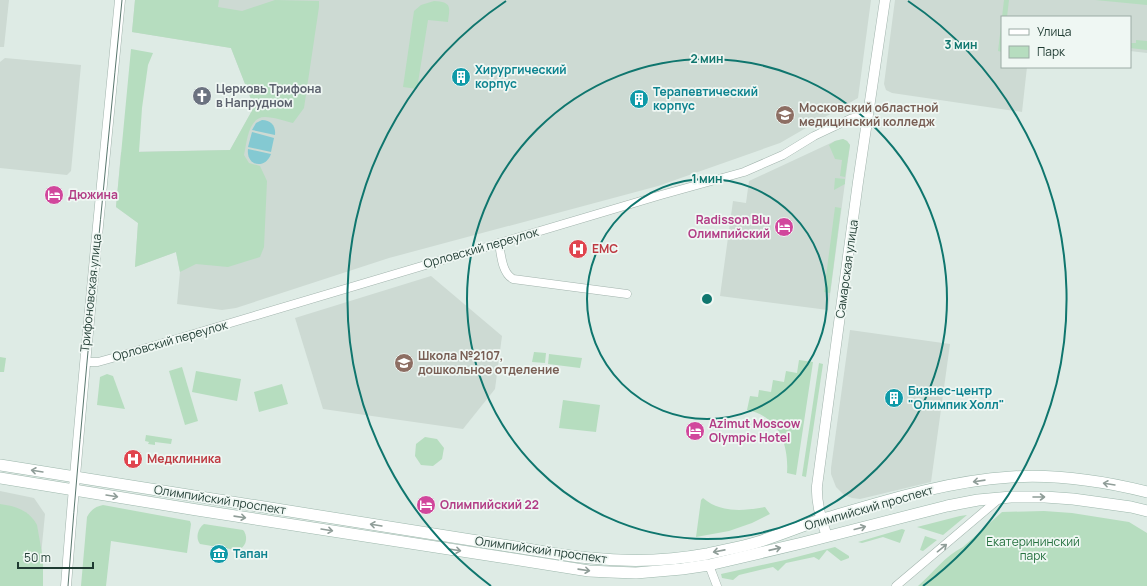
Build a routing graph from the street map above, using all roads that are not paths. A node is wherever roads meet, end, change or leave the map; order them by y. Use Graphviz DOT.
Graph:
graph roads {
  1 [pos="120,0"];
  2 [pos="885,0"];
  3 [pos="868,112"];
  4 [pos="499,243"];
  5 [pos="627,294"];
  6 [pos="85,362"];
  7 [pos="0,465"];
  8 [pos="75,476"];
  9 [pos="0,478"];
  10 [pos="73,490"];
  11 [pos="1147,492"];
  12 [pos="1000,498"];
  13 [pos="1147,511"];
  14 [pos="821,520"];
  15 [pos="827,536"];
  16 [pos="708,565"];
  17 [pos="66,586"];
  18 [pos="717,586"];
  19 [pos="896,586"];
  1 -- 6 [label="street, Трифоновская улица"];
  2 -- 3 [label="street, Самарская улица"];
  3 -- 4 [label="street, Орловский переулок"];
  3 -- 14 [label="street, Самарская улица"];
  4 -- 5 [label="street"];
  4 -- 6 [label="street, Орловский переулок"];
  6 -- 8 [label="street, Трифоновская улица"];
  8 -- 7 [label="main road, Олимпийский проспект, one-way"];
  8 -- 10 [label="street, Трифоновская улица"];
  14 -- 8 [label="main road, Олимпийский проспект, one-way"];
  9 -- 10 [label="main road, Олимпийский проспект"];
  10 -- 16 [label="main road, Олимпийский проспект, one-way"];
  10 -- 17 [label="street, Трифоновская улица"];
  11 -- 14 [label="main road, Олимпийский проспект, one-way"];
  12 -- 13 [label="main road, Олимпийский проспект, one-way"];
  15 -- 12 [label="main road, Олимпийский проспект, one-way"];
  19 -- 12 [label="street, one-way"];
  14 -- 15 [label="street, Самарская улица"];
  16 -- 15 [label="main road, Олимпийский проспект, one-way"];
  16 -- 18 [label="street"];
}
